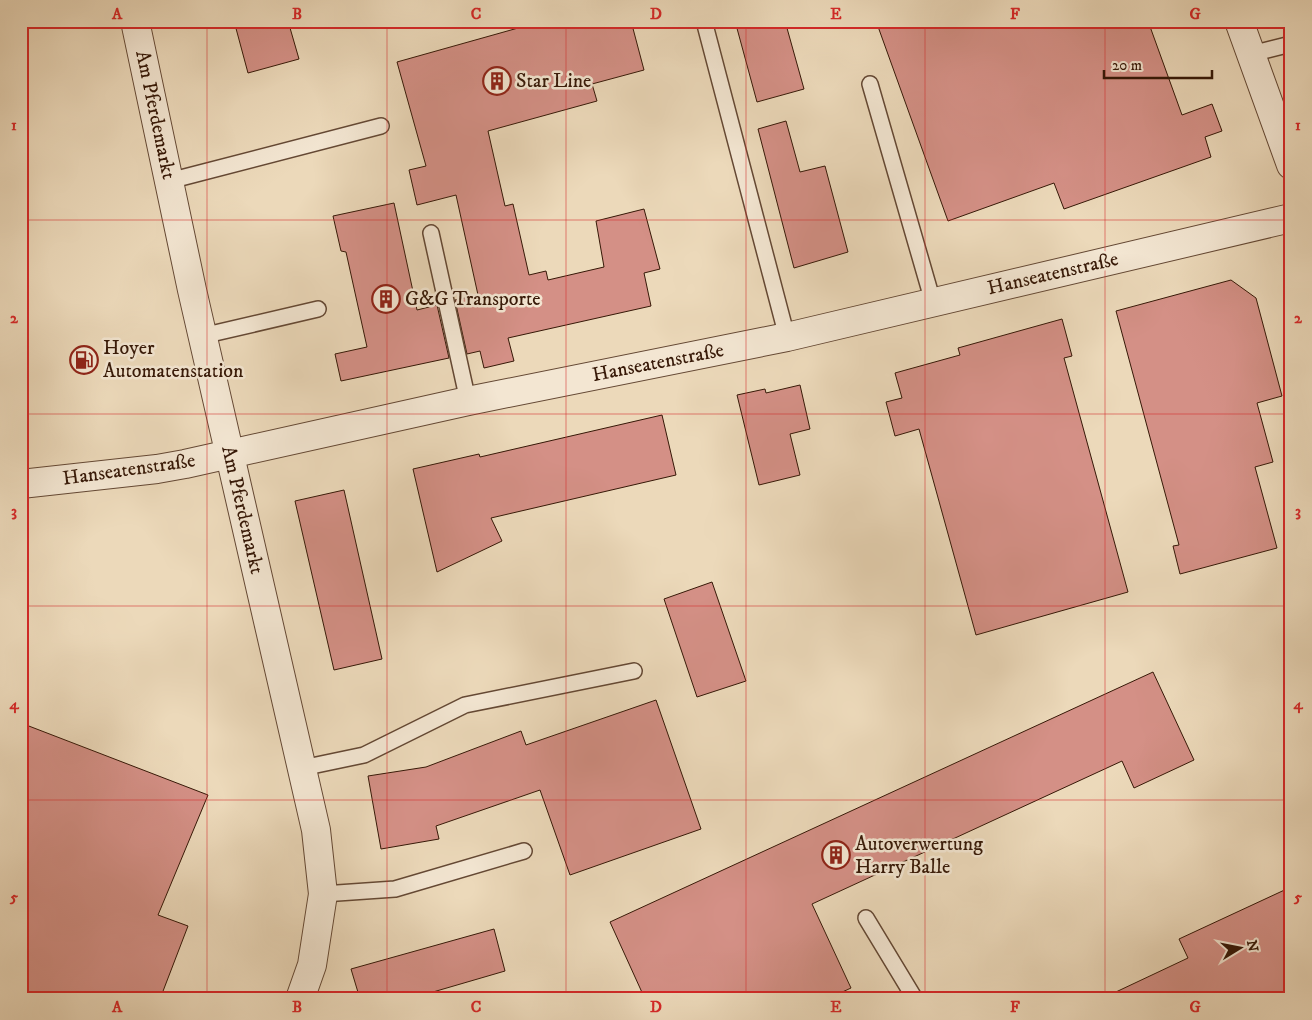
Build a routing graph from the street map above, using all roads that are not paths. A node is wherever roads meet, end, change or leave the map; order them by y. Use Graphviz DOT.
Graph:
graph roads {
  1 [pos="135,21"];
  2 [pos="704,21"];
  3 [pos="1239,21"];
  4 [pos="1291,44"];
  5 [pos="1251,54"];
  6 [pos="870,84"];
  7 [pos="382,126"];
  8 [pos="1291,166"];
  9 [pos="168,181"];
  10 [pos="1291,218"];
  11 [pos="431,233"];
  12 [pos="933,302"];
  13 [pos="318,310"];
  14 [pos="202,336"];
  15 [pos="787,337"];
  16 [pos="468,401"];
  17 [pos="230,455"];
  18 [pos="21,484"];
  19 [pos="634,671"];
  20 [pos="302,768"];
  21 [pos="524,851"];
  22 [pos="323,894"];
  23 [pos="866,918"];
  24 [pos="300,999"];
  25 [pos="915,999"];
  1 -- 9 [label="street, Am Pferdemarkt"];
  2 -- 15 [label="lane"];
  3 -- 5 [label="street"];
  4 -- 5 [label="lane"];
  5 -- 8 [label="street"];
  6 -- 12 [label="lane"];
  7 -- 9 [label="lane"];
  9 -- 14 [label="street, Am Pferdemarkt"];
  10 -- 12 [label="street, Hanseatenstraße"];
  11 -- 16 [label="lane"];
  12 -- 15 [label="street, Hanseatenstraße"];
  13 -- 14 [label="lane"];
  14 -- 17 [label="street, Am Pferdemarkt"];
  15 -- 16 [label="street, Hanseatenstraße"];
  16 -- 17 [label="street, Hanseatenstraße"];
  17 -- 18 [label="street, Hanseatenstraße"];
  17 -- 20 [label="street, Am Pferdemarkt"];
  19 -- 20 [label="lane"];
  20 -- 22 [label="street, Am Pferdemarkt"];
  21 -- 22 [label="lane"];
  22 -- 24 [label="street, Am Pferdemarkt"];
  23 -- 25 [label="lane"];
}
